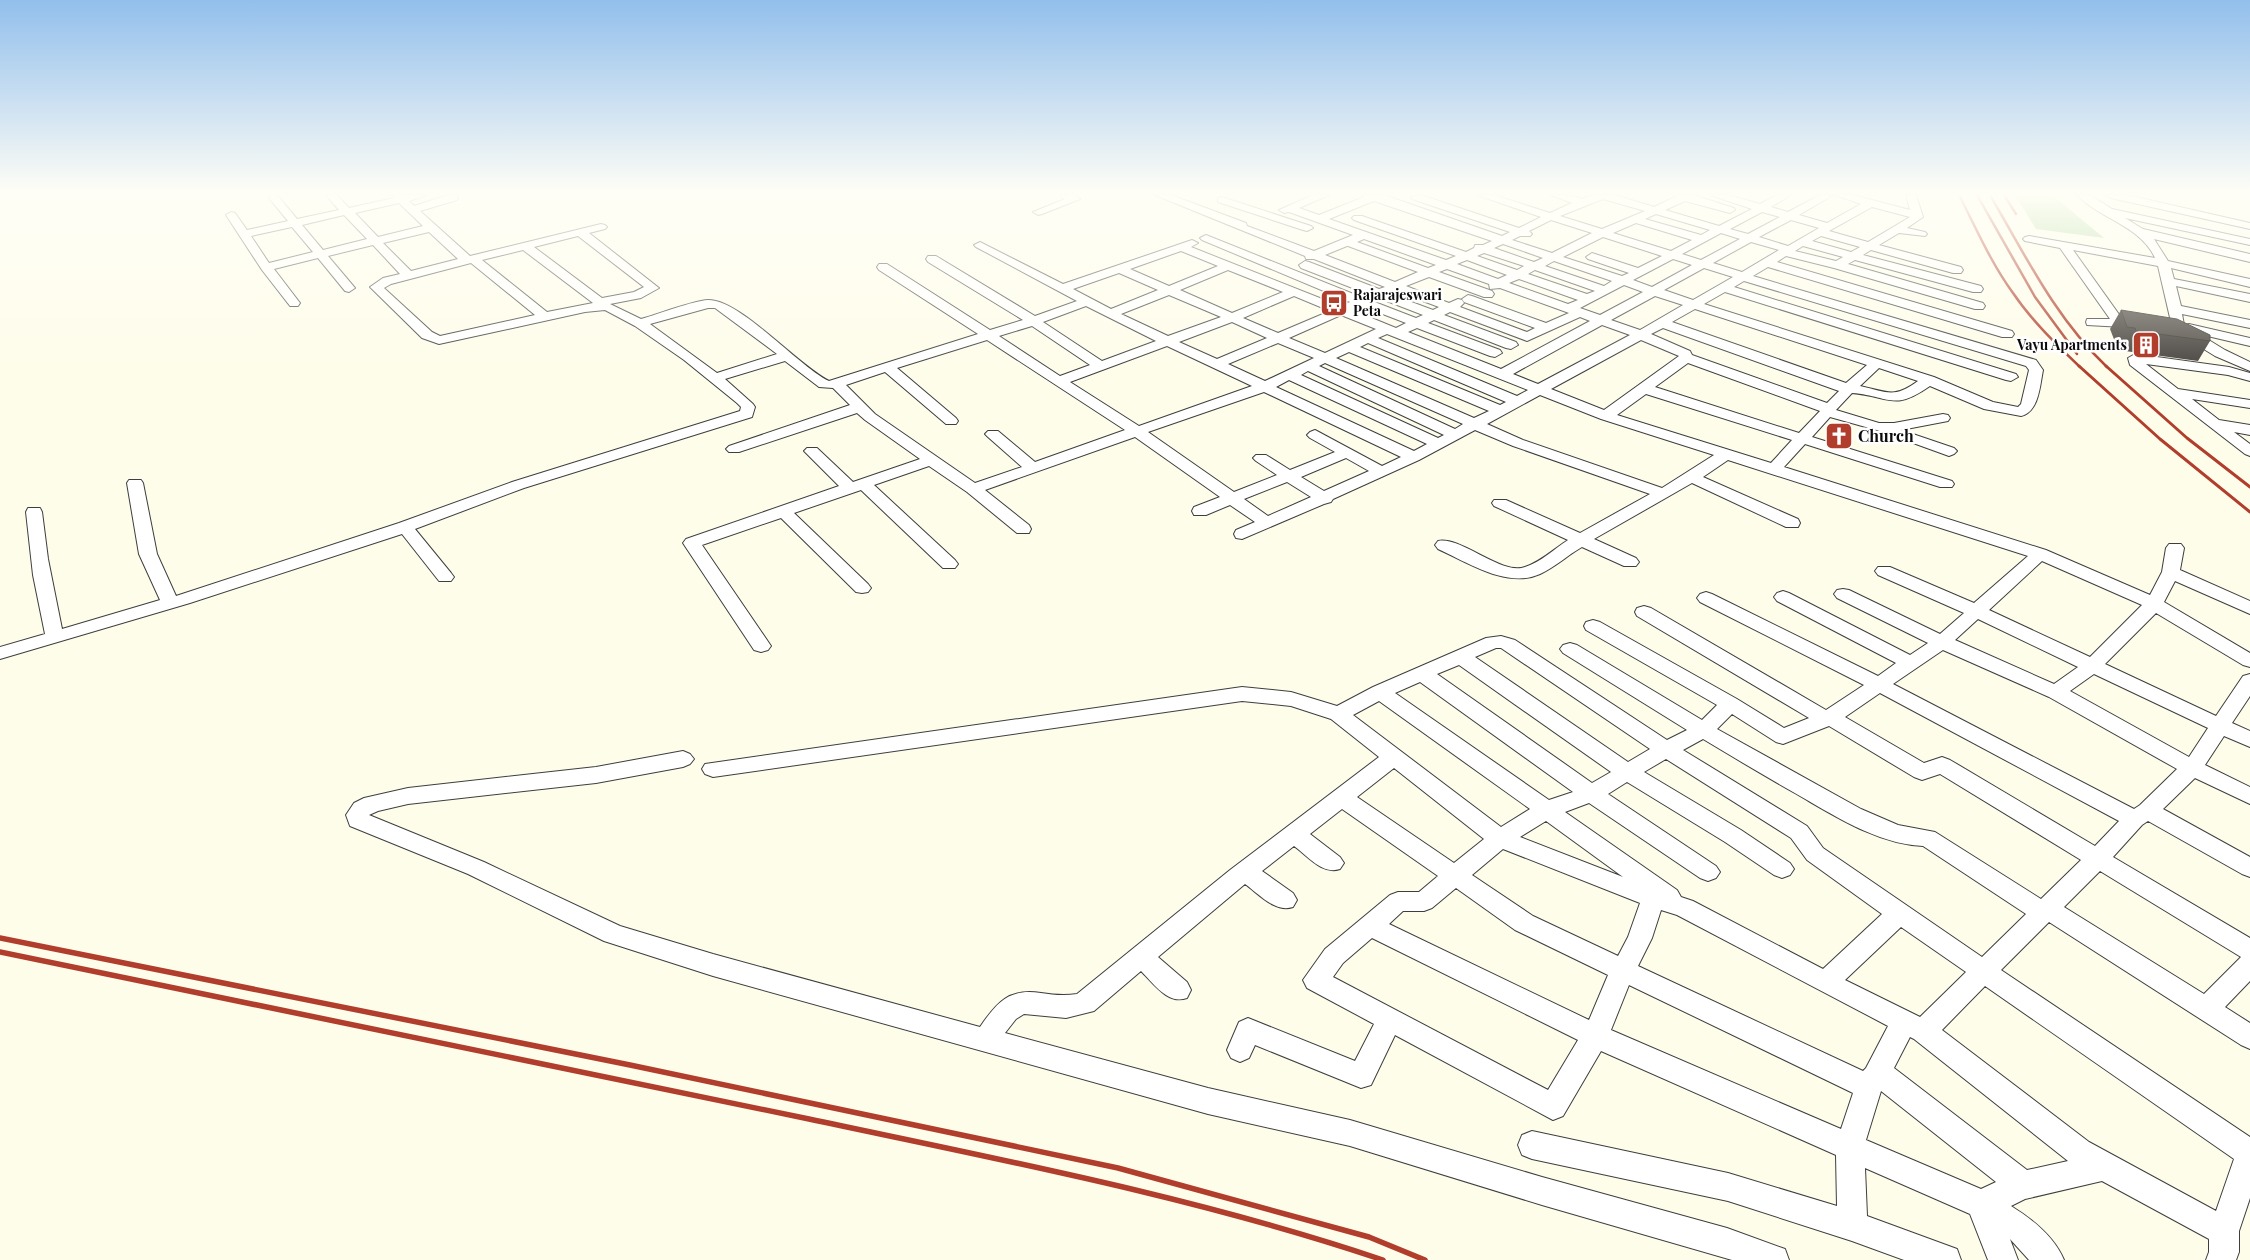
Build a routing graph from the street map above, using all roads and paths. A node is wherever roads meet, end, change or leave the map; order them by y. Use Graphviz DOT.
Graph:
graph roads {
  1 [pos="257,254"];
  2 [pos="327,254"];
  3 [pos="387,254"];
  4 [pos="459,254"];
  5 [pos="495,254"];
  6 [pos="535,254"];
  7 [pos="608,254"];
  8 [pos="997,254"];
  9 [pos="1162,254"];
  10 [pos="1198,254"];
  11 [pos="1245,254"];
  12 [pos="1278,254"];
  13 [pos="1313,254"];
  14 [pos="1355,254"];
  15 [pos="1378,254"];
  16 [pos="1417,254"];
  17 [pos="1456,254"];
  18 [pos="1471,254"];
  19 [pos="1498,254"];
  20 [pos="1544,254"];
  21 [pos="1562,254"];
  22 [pos="1582,254"];
  23 [pos="1668,254"];
  24 [pos="1721,254"];
  25 [pos="1780,254"];
  26 [pos="1799,254"];
  27 [pos="1846,254"];
  28 [pos="1857,254"];
  29 [pos="1898,254"];
  30 [pos="2070,254"];
  31 [pos="2109,254"];
  32 [pos="2158,254"];
  33 [pos="2232,254"];
  34 [pos="322,255"];
  35 [pos="1316,255"];
  36 [pos="1672,255"];
  37 [pos="1854,256"];
  38 [pos="1465,257"];
  39 [pos="1555,257"];
  40 [pos="1639,258"];
  41 [pos="2250,258"];
  42 [pos="932,259"];
  43 [pos="472,260"];
  44 [pos="1299,262"];
  45 [pos="1766,262"];
  46 [pos="2162,263"];
  47 [pos="1446,264"];
  48 [pos="1657,264"];
  49 [pos="1702,264"];
  50 [pos="1838,265"];
  51 [pos="1228,266"];
  52 [pos="266,267"];
  53 [pos="883,267"];
  54 [pos="1535,267"];
  55 [pos="1121,269"];
  56 [pos="1282,269"];
  57 [pos="1957,270"];
  58 [pos="1427,272"];
  59 [pos="1639,272"];
  60 [pos="1518,275"];
  61 [pos="409,276"];
  62 [pos="1740,276"];
  63 [pos="1260,278"];
  64 [pos="1412,279"];
  65 [pos="2168,280"];
  66 [pos="1624,281"];
  67 [pos="2250,283"];
  68 [pos="1499,284"];
  69 [pos="1396,286"];
  70 [pos="1722,287"];
  71 [pos="349,288"];
  72 [pos="1064,288"];
  73 [pos="1170,289"];
  74 [pos="1977,289"];
  75 [pos="1605,290"];
  76 [pos="1654,291"];
  77 [pos="1293,292"];
  78 [pos="1483,292"];
  79 [pos="1378,294"];
  80 [pos="2250,298"];
  81 [pos="1468,299"];
  82 [pos="1588,299"];
  83 [pos="1086,301"];
  84 [pos="1360,302"];
  85 [pos="294,303"];
  86 [pos="601,304"];
  87 [pos="1692,304"];
  88 [pos="1978,306"];
  89 [pos="1450,307"];
  90 [pos="1340,310"];
  91 [pos="2174,310"];
  92 [pos="1110,314"];
  93 [pos="1570,314"];
  94 [pos="1434,316"];
  95 [pos="545,317"];
  96 [pos="1234,317"];
  97 [pos="1032,320"];
  98 [pos="1600,320"];
  99 [pos="2092,322"];
  100 [pos="640,323"];
  101 [pos="1416,323"];
  102 [pos="1662,323"];
  103 [pos="2119,323"];
  104 [pos="2250,324"];
  105 [pos="2178,326"];
  106 [pos="1546,328"];
  107 [pos="1391,331"];
  108 [pos="987,334"];
  109 [pos="1639,334"];
  110 [pos="2007,334"];
  111 [pos="1279,337"];
  112 [pos="1527,337"];
  113 [pos="1367,338"];
  114 [pos="1170,341"];
  115 [pos="2250,342"];
  116 [pos="1511,345"];
  117 [pos="1349,347"];
  118 [pos="1495,354"];
  119 [pos="786,356"];
  120 [pos="1686,357"];
  121 [pos="1325,358"];
  122 [pos="1878,363"];
  123 [pos="1217,364"];
  124 [pos="1475,364"];
  125 [pos="1101,366"];
  126 [pos="1308,366"];
  127 [pos="2250,367"];
  128 [pos="888,368"];
  129 [pos="1501,374"];
  130 [pos="1289,375"];
  131 [pos="2011,377"];
  132 [pos="2250,377"];
  133 [pos="714,378"];
  134 [pos="1929,380"];
  135 [pos="1059,381"];
  136 [pos="837,384"];
  137 [pos="1266,386"];
  138 [pos="1645,389"];
  139 [pos="1848,389"];
  140 [pos="1540,390"];
  141 [pos="2172,391"];
  142 [pos="1519,402"];
  143 [pos="2250,404"];
  144 [pos="860,407"];
  145 [pos="1828,410"];
  146 [pos="1502,411"];
  147 [pos="1606,416"];
  148 [pos="1943,418"];
  149 [pos="951,421"];
  150 [pos="2211,423"];
  151 [pos="1477,424"];
  152 [pos="1878,427"];
  153 [pos="2250,430"];
  154 [pos="1138,432"];
  155 [pos="993,434"];
  156 [pos="1315,435"];
  157 [pos="1457,435"];
  158 [pos="1801,440"];
  159 [pos="1440,444"];
  160 [pos="734,449"];
  161 [pos="812,451"];
  162 [pos="1949,451"];
  163 [pos="2250,451"];
  164 [pos="1346,453"];
  165 [pos="1725,455"];
  166 [pos="1261,458"];
  167 [pos="1414,458"];
  168 [pos="931,460"];
  169 [pos="1033,468"];
  170 [pos="1773,470"];
  171 [pos="1382,472"];
  172 [pos="1288,475"];
  173 [pos="1691,477"];
  174 [pos="135,484"];
  175 [pos="1946,484"];
  176 [pos="857,486"];
  177 [pos="973,489"];
  178 [pos="1662,492"];
  179 [pos="1231,498"];
  180 [pos="1325,499"];
  181 [pos="1500,503"];
  182 [pos="783,511"];
  183 [pos="1200,511"];
  184 [pos="34,512"];
  185 [pos="1267,523"];
  186 [pos="1792,523"];
  187 [pos="405,527"];
  188 [pos="1023,529"];
  189 [pos="1242,534"];
  190 [pos="1581,539"];
  191 [pos="1444,545"];
  192 [pos="2175,548"];
  193 [pos="2040,554"];
  194 [pos="1630,562"];
  195 [pos="949,564"];
  196 [pos="1884,571"];
  197 [pos="2171,572"];
  198 [pos="445,577"];
  199 [pos="862,588"];
  200 [pos="1843,594"];
  201 [pos="1783,597"];
  202 [pos="1706,598"];
  203 [pos="170,603"];
  204 [pos="2154,604"];
  205 [pos="2250,608"];
  206 [pos="1644,612"];
  207 [pos="1978,612"];
  208 [pos="1593,626"];
  209 [pos="55,637"];
  210 [pos="1942,642"];
  211 [pos="761,646"];
  212 [pos="1570,649"];
  213 [pos="0,653"];
  214 [pos="1461,657"];
  215 [pos="2250,661"];
  216 [pos="1912,663"];
  217 [pos="2092,666"];
  218 [pos="1423,674"];
  219 [pos="1880,685"];
  220 [pos="2248,691"];
  221 [pos="1380,692"];
  222 [pos="2056,692"];
  223 [pos="1730,704"];
  224 [pos="1338,714"];
  225 [pos="1828,718"];
  226 [pos="2222,726"];
  227 [pos="1703,731"];
  228 [pos="2250,740"];
  229 [pos="1666,749"];
  230 [pos="1393,756"];
  231 [pos="683,759"];
  232 [pos="2192,768"];
  233 [pos="713,769"];
  234 [pos="1628,773"];
  235 [pos="1591,794"];
  236 [pos="2250,796"];
  237 [pos="1342,798"];
  238 [pos="1546,810"];
  239 [pos="2141,815"];
  240 [pos="1295,834"];
  241 [pos="1500,839"];
  242 [pos="2098,858"];
  243 [pos="1332,863"];
  244 [pos="2250,868"];
  245 [pos="1782,869"];
  246 [pos="1245,871"];
  247 [pos="1708,872"];
  248 [pos="1456,877"];
  249 [pos="1654,898"];
  250 [pos="1285,900"];
  251 [pos="1685,908"];
  252 [pos="2045,910"];
  253 [pos="1900,912"];
  254 [pos="1370,926"];
  255 [pos="2250,950"];
  256 [pos="1141,956"];
  257 [pos="2250,964"];
  258 [pos="1623,970"];
  259 [pos="1982,971"];
  260 [pos="1826,983"];
  261 [pos="1178,990"];
  262 [pos="2206,1009"];
  263 [pos="1389,1020"];
  264 [pos="1914,1026"];
  265 [pos="1595,1036"];
  266 [pos="2250,1037"];
  267 [pos="985,1040"];
  268 [pos="1240,1050"];
  269 [pos="1873,1080"];
  270 [pos="1532,1145"];
  271 [pos="1850,1148"];
  272 [pos="2250,1154"];
  273 [pos="2104,1167"];
  274 [pos="2024,1185"];
  275 [pos="1981,1204"];
  276 [pos="1852,1226"];
  277 [pos="2224,1231"];
  278 [pos="1774,1260"];
  279 [pos="1946,1260"];
  280 [pos="2003,1260"];
  281 [pos="2049,1260"];
  282 [pos="2222,1260"];
  1 -- 52 [label="street"];
  2 -- 34 [label="street"];
  3 -- 61 [label="street"];
  4 -- 43 [label="street"];
  5 -- 43 [label="street"];
  6 -- 86 [label="street"];
  7 -- 86 [label="street"];
  8 -- 72 [label="street"];
  9 -- 55 [label="street"];
  10 -- 51 [label="street"];
  11 -- 56 [label="street"];
  12 -- 44 [label="street"];
  13 -- 35 [label="street"];
  14 -- 64 [label="street"];
  15 -- 58 [label="street"];
  16 -- 47 [label="street"];
  17 -- 38 [label="street"];
  18 -- 38 [label="street"];
  19 -- 54 [label="street"];
  20 -- 39 [label="street"];
  21 -- 39 [label="street"];
  22 -- 59 [label="street"];
  23 -- 36 [label="street"];
  24 -- 49 [label="street"];
  25 -- 45 [label="street"];
  26 -- 50 [label="street"];
  27 -- 37 [label="street"];
  28 -- 37 [label="street"];
  29 -- 57 [label="street"];
  30 -- 103 [label="street"];
  31 -- 46 [label="street"];
  32 -- 46 [label="street"];
  33 -- 41 [label="street"];
  34 -- 52 [label="street"];
  34 -- 71 [label="street"];
  35 -- 44 [label="street"];
  35 -- 69 [label="street"];
  36 -- 48 [label="street"];
  36 -- 49 [label="street"];
  37 -- 50 [label="street"];
  37 -- 74 [label="street"];
  38 -- 47 [label="street"];
  38 -- 60 [label="street"];
  39 -- 54 [label="street"];
  39 -- 66 [label="street"];
  40 -- 48 [label="street"];
  42 -- 97 [label="street"];
  43 -- 61 [label="street"];
  43 -- 95 [label="street"];
  44 -- 56 [label="street"];
  44 -- 79 [label="street"];
  45 -- 62 [label="street"];
  45 -- 110 [label="street"];
  46 -- 65 [label="street"];
  46 -- 67 [label="street"];
  47 -- 58 [label="street"];
  47 -- 68 [label="street"];
  48 -- 59 [label="street"];
  49 -- 62 [label="street"];
  49 -- 76 [label="street"];
  50 -- 88 [label="street"];
  51 -- 63 [label="street"];
  51 -- 73 [label="street"];
  52 -- 85 [label="street"];
  53 -- 108 [label="street"];
  54 -- 60 [label="street"];
  54 -- 75 [label="street"];
  55 -- 72 [label="street"];
  55 -- 73 [label="street"];
  56 -- 63 [label="street"];
  56 -- 84 [label="street"];
  58 -- 64 [label="street"];
  58 -- 78 [label="street"];
  59 -- 66 [label="street"];
  60 -- 68 [label="street"];
  60 -- 82 [label="street"];
  61 -- 95 [label="street"];
  62 -- 70 [label="street"];
  62 -- 134 [label="street"];
  63 -- 77 [label="street"];
  64 -- 69 [label="street"];
  65 -- 80 [label="street"];
  65 -- 91 [label="street"];
  66 -- 75 [label="street"];
  66 -- 76 [label="street"];
  68 -- 78 [label="street"];
  68 -- 93 [label="street"];
  69 -- 79 [label="street"];
  69 -- 89 [label="street"];
  70 -- 87 [label="street"];
  70 -- 131 [label="street"];
  72 -- 83 [label="street"];
  73 -- 92 [label="street"];
  73 -- 96 [label="street"];
  75 -- 82 [label="street"];
  76 -- 87 [label="street"];
  76 -- 98 [label="street"];
  77 -- 90 [label="street"];
  77 -- 96 [label="street"];
  78 -- 81 [label="street"];
  78 -- 93 [label="street"];
  79 -- 84 [label="street"];
  79 -- 94 [label="street"];
  81 -- 89 [label="street"];
  81 -- 106 [label="street"];
  82 -- 93 [label="street"];
  83 -- 92 [label="street"];
  83 -- 97 [label="street"];
  84 -- 90 [label="street"];
  84 -- 101 [label="street"];
  86 -- 95 [label="street"];
  86 -- 100 [label="street"];
  87 -- 102 [label="street"];
  87 -- 122 [label="street"];
  89 -- 94 [label="street"];
  89 -- 112 [label="street"];
  90 -- 107 [label="street"];
  90 -- 111 [label="street"];
  91 -- 104 [label="street"];
  91 -- 105 [label="street"];
  92 -- 114 [label="street"];
  93 -- 98 [label="street"];
  93 -- 106 [label="street"];
  94 -- 101 [label="street"];
  94 -- 116 [label="street"];
  96 -- 111 [label="street"];
  96 -- 114 [label="street"];
  97 -- 108 [label="street"];
  97 -- 125 [label="street"];
  98 -- 109 [label="street"];
  98 -- 129 [label="street"];
  99 -- 103 [label="street"];
  100 -- 119 [label="street"];
  100 -- 133 [label="street"];
  101 -- 107 [label="street"];
  101 -- 118 [label="street"];
  102 -- 109 [label="street"];
  102 -- 139 [label="street"];
  103 -- 105 [label="street"];
  105 -- 115 [label="street"];
  105 -- 127 [label="street"];
  106 -- 112 [label="street"];
  107 -- 113 [label="street"];
  107 -- 124 [label="street"];
  108 -- 128 [label="street"];
  108 -- 135 [label="street"];
  109 -- 120 [label="street"];
  109 -- 140 [label="street"];
  111 -- 121 [label="street"];
  111 -- 123 [label="street"];
  112 -- 116 [label="street"];
  113 -- 117 [label="street"];
  113 -- 142 [label="street"];
  114 -- 123 [label="street"];
  114 -- 125 [label="street"];
  116 -- 118 [label="street"];
  117 -- 121 [label="street"];
  117 -- 146 [label="street"];
  118 -- 124 [label="street"];
  119 -- 133 [label="street"];
  119 -- 136 [label="street"];
  120 -- 138 [label="street"];
  120 -- 145 [label="street"];
  121 -- 126 [label="street"];
  121 -- 151 [label="street"];
  122 -- 134 [label="street"];
  122 -- 139 [label="street"];
  123 -- 137 [label="street"];
  124 -- 129 [label="street"];
  125 -- 135 [label="street"];
  126 -- 130 [label="street"];
  126 -- 157 [label="street"];
  128 -- 136 [label="street"];
  128 -- 149 [label="street"];
  129 -- 140 [label="street"];
  130 -- 137 [label="street"];
  130 -- 159 [label="street"];
  132 -- 141 [label="street"];
  133 -- 187 [label="street"];
  134 -- 139 [label="street"];
  135 -- 154 [label="street"];
  136 -- 144 [label="street"];
  137 -- 154 [label="street"];
  137 -- 167 [label="street"];
  138 -- 147 [label="street"];
  138 -- 158 [label="street"];
  139 -- 145 [label="street"];
  140 -- 142 [label="street"];
  140 -- 147 [label="street"];
  141 -- 143 [label="street"];
  141 -- 150 [label="street"];
  142 -- 146 [label="street"];
  144 -- 160 [label="street"];
  144 -- 168 [label="street"];
  145 -- 152 [label="street"];
  145 -- 158 [label="street"];
  146 -- 151 [label="street"];
  147 -- 165 [label="street"];
  148 -- 152 [label="street"];
  150 -- 153 [label="street"];
  150 -- 163 [label="street"];
  151 -- 157 [label="street"];
  151 -- 178 [label="street"];
  152 -- 162 [label="street"];
  154 -- 169 [label="street"];
  154 -- 179 [label="street"];
  155 -- 169 [label="street"];
  156 -- 164 [label="street"];
  157 -- 159 [label="street"];
  158 -- 170 [label="street"];
  158 -- 175 [label="street"];
  159 -- 167 [label="street"];
  161 -- 176 [label="street"];
  164 -- 171 [label="street"];
  164 -- 172 [label="street"];
  165 -- 170 [label="street"];
  165 -- 173 [label="street"];
  166 -- 172 [label="street"];
  167 -- 171 [label="street"];
  168 -- 176 [label="street"];
  168 -- 177 [label="street"];
  169 -- 177 [label="street"];
  170 -- 193 [label="street"];
  171 -- 180 [label="street"];
  172 -- 179 [label="street"];
  172 -- 180 [label="street"];
  173 -- 178 [label="street"];
  173 -- 186 [label="street"];
  174 -- 203 [label="street"];
  176 -- 182 [label="street"];
  176 -- 195 [label="street"];
  177 -- 188 [label="street"];
  178 -- 190 [label="street"];
  179 -- 183 [label="street"];
  179 -- 185 [label="street"];
  180 -- 185 [label="street"];
  181 -- 190 [label="street"];
  182 -- 199 [label="street"];
  182 -- 211 [label="street"];
  184 -- 209 [label="street"];
  185 -- 189 [label="street"];
  187 -- 198 [label="street"];
  187 -- 203 [label="street"];
  190 -- 191 [label="street"];
  190 -- 194 [label="street"];
  192 -- 197 [label="street"];
  193 -- 204 [label="street"];
  193 -- 207 [label="street"];
  196 -- 207 [label="street"];
  197 -- 204 [label="street"];
  197 -- 205 [label="street"];
  200 -- 210 [label="street"];
  201 -- 216 [label="street"];
  202 -- 219 [label="street"];
  203 -- 209 [label="street"];
  204 -- 215 [label="street"];
  204 -- 217 [label="street"];
  206 -- 225 [label="street"];
  207 -- 210 [label="street"];
  207 -- 217 [label="street"];
  208 -- 223 [label="street"];
  209 -- 213 [label="street"];
  210 -- 216 [label="street"];
  210 -- 222 [label="street"];
  212 -- 227 [label="street"];
  214 -- 218 [label="street"];
  214 -- 229 [label="street"];
  214 -- 234 [label="street"];
  216 -- 219 [label="street"];
  217 -- 222 [label="street"];
  217 -- 226 [label="street"];
  218 -- 221 [label="street"];
  218 -- 235 [label="street"];
  219 -- 225 [label="street"];
  219 -- 239 [label="street"];
  220 -- 226 [label="street"];
  221 -- 224 [label="street"];
  221 -- 238 [label="street"];
  222 -- 232 [label="street"];
  223 -- 225 [label="street"];
  223 -- 227 [label="street"];
  224 -- 230 [label="street"];
  224 -- 233 [label="street"];
  225 -- 242 [label="street"];
  226 -- 228 [label="street"];
  226 -- 232 [label="street"];
  227 -- 229 [label="street"];
  227 -- 252 [label="street"];
  229 -- 234 [label="street"];
  229 -- 253 [label="street"];
  230 -- 237 [label="street"];
  230 -- 241 [label="street"];
  231 -- 267 [label="street"];
  232 -- 236 [label="street"];
  232 -- 239 [label="street"];
  234 -- 235 [label="street"];
  234 -- 245 [label="street"];
  235 -- 238 [label="street"];
  235 -- 247 [label="street"];
  237 -- 240 [label="street"];
  237 -- 248 [label="street"];
  238 -- 241 [label="street"];
  238 -- 251 [label="street"];
  239 -- 242 [label="street"];
  239 -- 244 [label="street"];
  240 -- 243 [label="street"];
  240 -- 246 [label="street"];
  241 -- 248 [label="street"];
  241 -- 249 [label="street"];
  242 -- 252 [label="street"];
  242 -- 255 [label="street"];
  246 -- 250 [label="street"];
  246 -- 256 [label="street"];
  248 -- 254 [label="street"];
  248 -- 258 [label="street"];
  249 -- 251 [label="street"];
  249 -- 258 [label="street"];
  251 -- 260 [label="street"];
  252 -- 259 [label="street"];
  252 -- 262 [label="street"];
  253 -- 259 [label="street"];
  253 -- 260 [label="street"];
  254 -- 263 [label="street"];
  254 -- 265 [label="street"];
  256 -- 261 [label="street"];
  256 -- 267 [label="street"];
  257 -- 262 [label="street"];
  258 -- 265 [label="street"];
  258 -- 269 [label="street"];
  259 -- 264 [label="street"];
  259 -- 272 [label="street"];
  260 -- 264 [label="street"];
  262 -- 266 [label="street"];
  263 -- 265 [label="street"];
  263 -- 268 [label="street"];
  264 -- 269 [label="street"];
  264 -- 273 [label="street"];
  265 -- 271 [label="street"];
  267 -- 278 [label="street"];
  269 -- 271 [label="street"];
  269 -- 274 [label="street"];
  270 -- 276 [label="street"];
  271 -- 275 [label="street"];
  271 -- 276 [label="street"];
  272 -- 277 [label="street"];
  273 -- 274 [label="street"];
  273 -- 277 [label="street"];
  274 -- 275 [label="street"];
  275 -- 280 [label="street"];
  275 -- 281 [label="street"];
  276 -- 279 [label="street"];
  277 -- 282 [label="street"];
}
